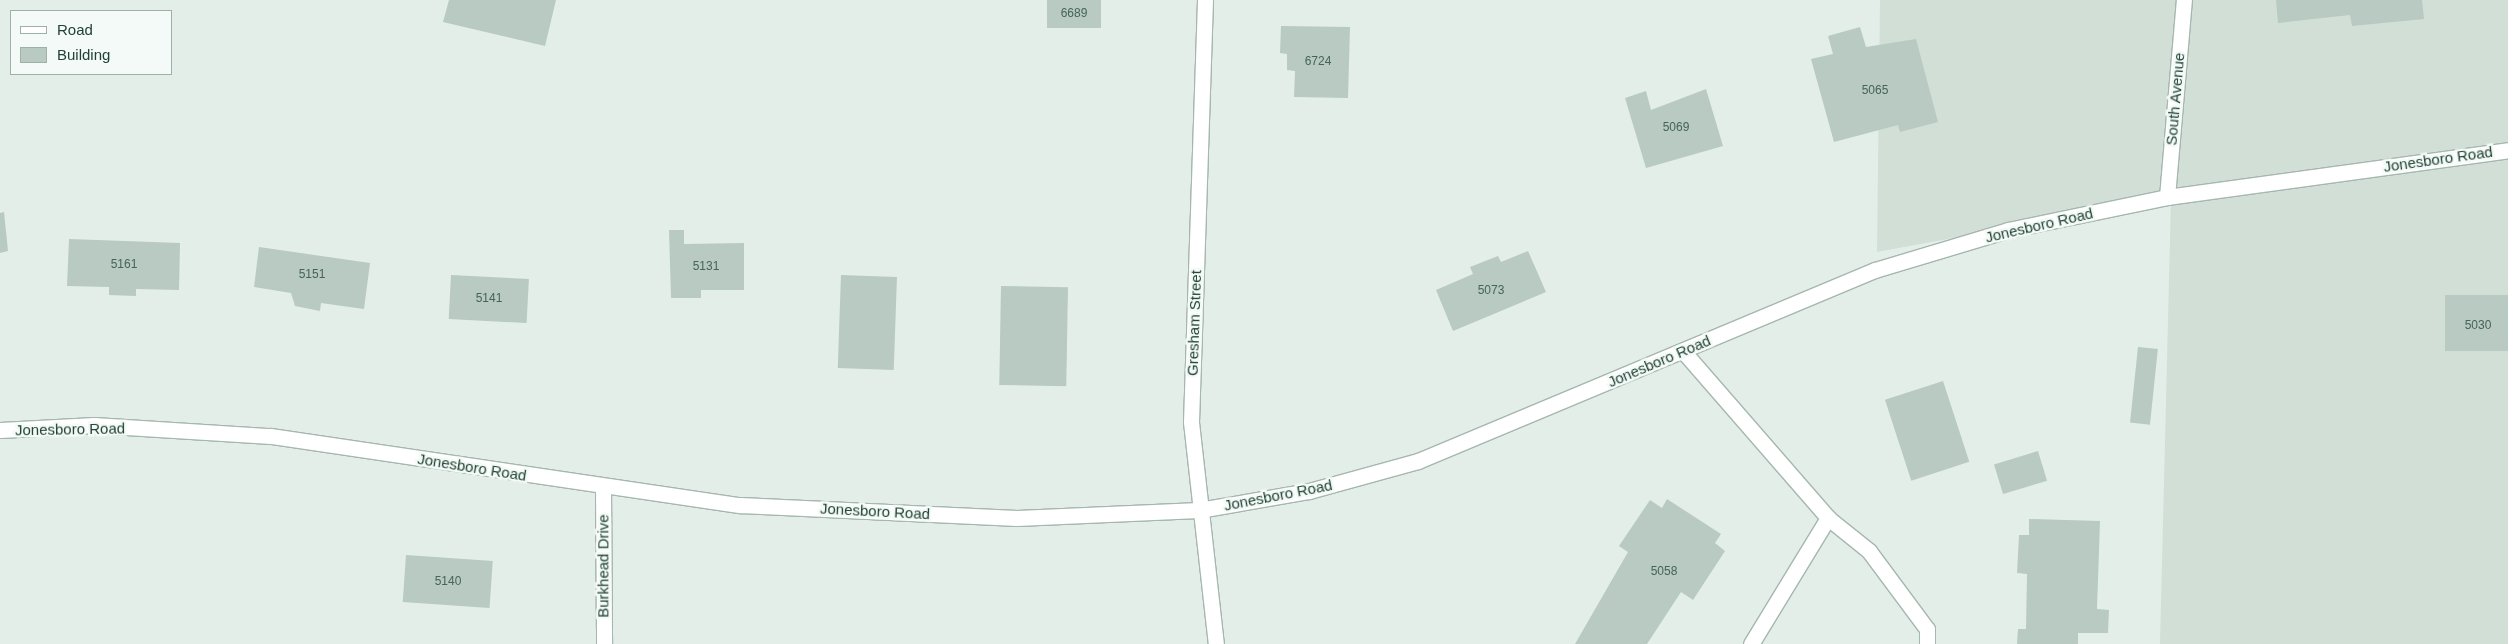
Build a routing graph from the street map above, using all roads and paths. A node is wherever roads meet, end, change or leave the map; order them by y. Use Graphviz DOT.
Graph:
graph roads {
  1 [pos="1205,0"];
  2 [pos="2184,0"];
  3 [pos="2508,150"];
  4 [pos="2166,197"];
  5 [pos="1683,350"];
  6 [pos="0,430"];
  7 [pos="603,488"];
  8 [pos="1199,510"];
  9 [pos="1828,518"];
  10 [pos="604,644"];
  11 [pos="1216,644"];
  12 [pos="1751,644"];
  13 [pos="1926,644"];
  1 -- 8 [label="street, Gresham Street"];
  2 -- 4 [label="street, South Avenue"];
  3 -- 4 [label="street, Jonesboro Road"];
  4 -- 5 [label="street, Jonesboro Road"];
  5 -- 8 [label="street, Jonesboro Road"];
  5 -- 9 [label="street"];
  6 -- 7 [label="street, Jonesboro Road"];
  7 -- 8 [label="street, Jonesboro Road"];
  7 -- 10 [label="street, Burkhead Drive"];
  8 -- 11 [label="street, Gresham Street"];
  9 -- 12 [label="street"];
  9 -- 13 [label="street"];
}
